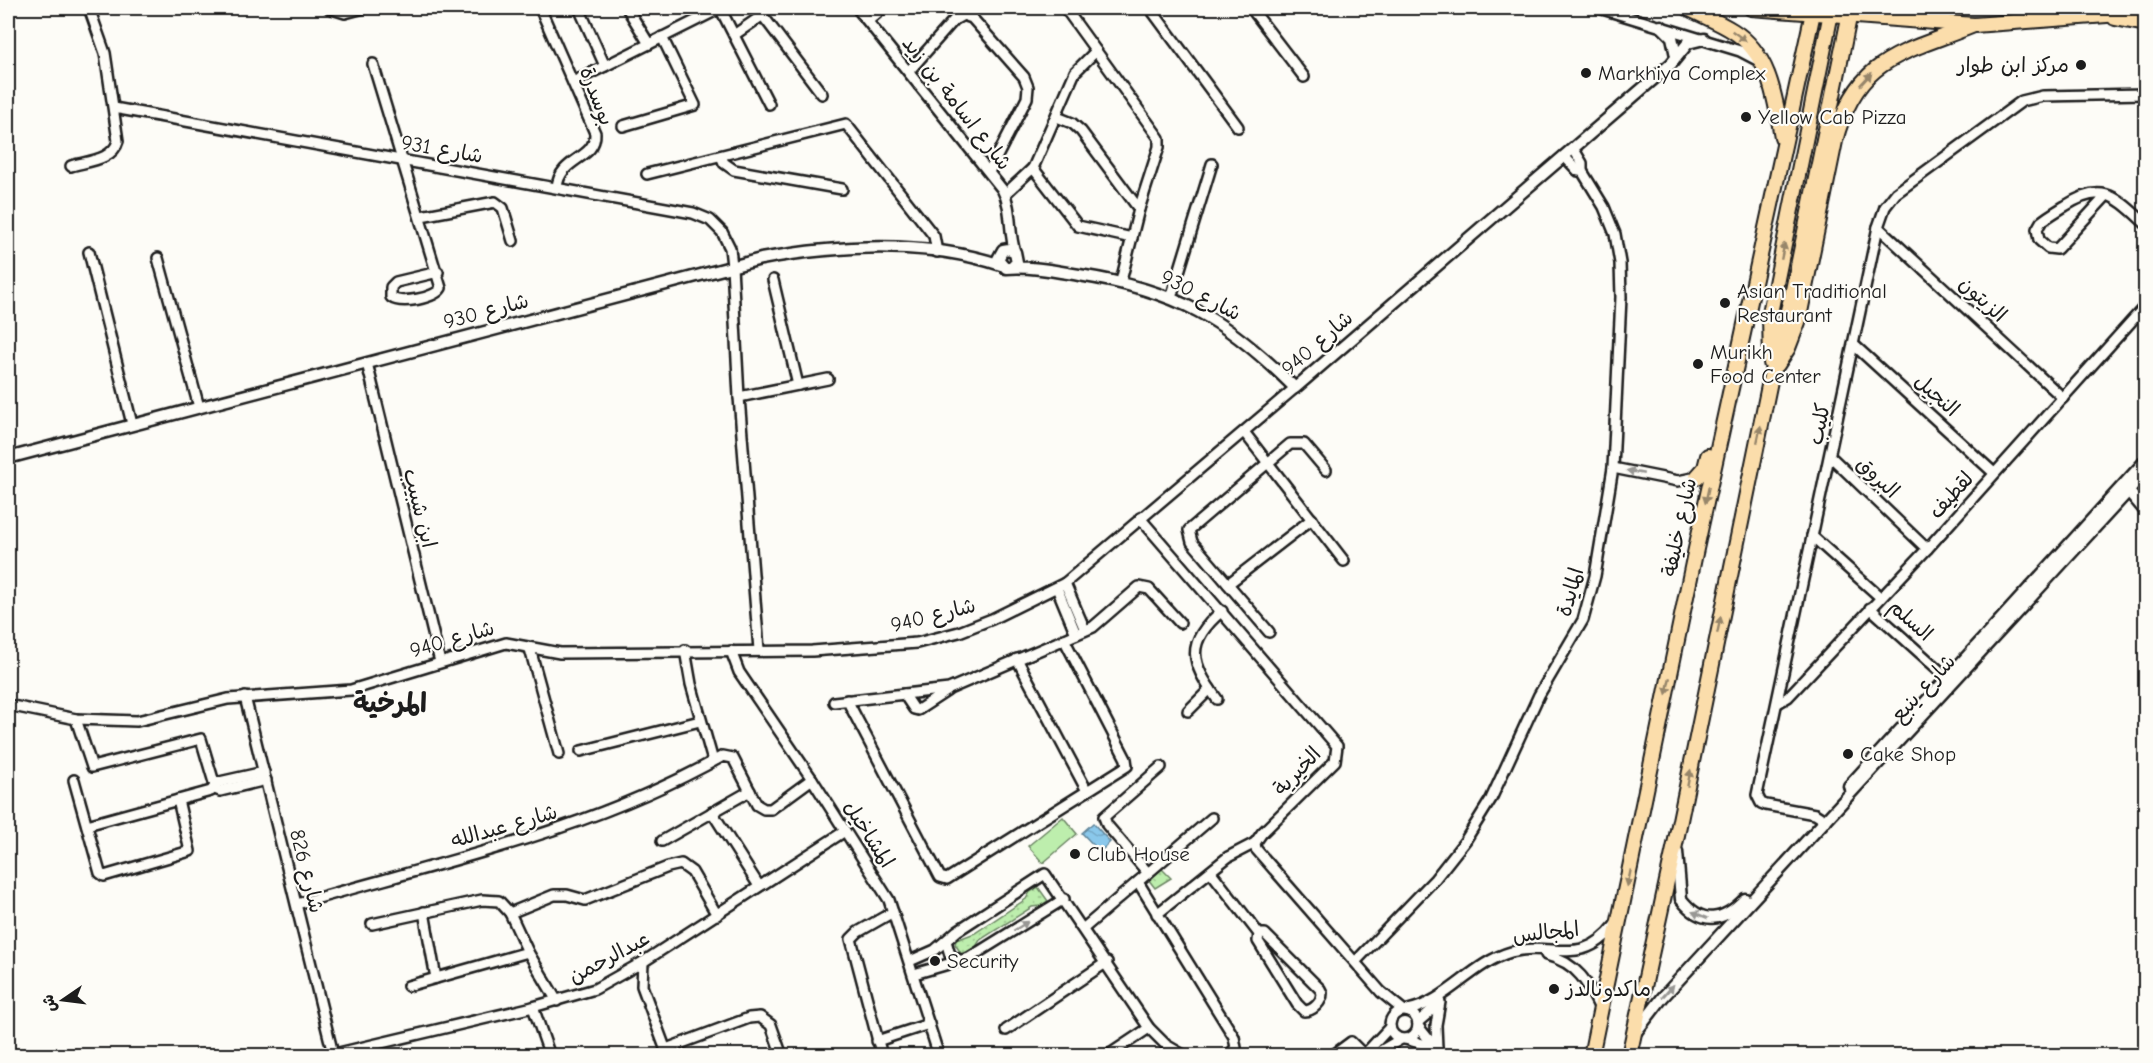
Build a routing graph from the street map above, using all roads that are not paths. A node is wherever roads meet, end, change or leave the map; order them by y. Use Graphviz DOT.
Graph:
graph roads {
  1 [pos="90,8"];
  2 [pos="329,8"];
  3 [pos="364,8"];
  4 [pos="540,8"];
  5 [pos="579,8"];
  6 [pos="627,8"];
  7 [pos="721,8"];
  8 [pos="857,8"];
  9 [pos="883,8"];
  10 [pos="1065,8"];
  11 [pos="1150,8"];
  12 [pos="1251,8"];
  13 [pos="1599,8"];
  14 [pos="1688,8"];
  15 [pos="1751,8"];
  16 [pos="1831,10"];
  17 [pos="705,11"];
  18 [pos="760,11"];
  19 [pos="2145,12"];
  20 [pos="2111,16"];
  21 [pos="868,21"];
  22 [pos="2145,24"];
  23 [pos="1974,25"];
  24 [pos="1661,26"];
  25 [pos="734,35"];
  26 [pos="662,37"];
  27 [pos="1704,39"];
  28 [pos="649,44"];
  29 [pos="1096,51"];
  30 [pos="1676,56"];
  31 [pos="1764,63"];
  32 [pos="373,64"];
  33 [pos="605,66"];
  34 [pos="909,71"];
  35 [pos="1304,77"];
  36 [pos="573,82"];
  37 [pos="822,94"];
  38 [pos="2145,94"];
  39 [pos="769,104"];
  40 [pos="114,108"];
  41 [pos="1057,117"];
  42 [pos="623,126"];
  43 [pos="1238,127"];
  44 [pos="1783,141"];
  45 [pos="1573,148"];
  46 [pos="721,156"];
  47 [pos="1564,156"];
  48 [pos="403,161"];
  49 [pos="1212,164"];
  50 [pos="71,166"];
  51 [pos="1033,168"];
  52 [pos="1582,171"];
  53 [pos="989,172"];
  54 [pos="647,174"];
  55 [pos="558,188"];
  56 [pos="842,189"];
  57 [pos="1005,194"];
  58 [pos="2107,195"];
  59 [pos="1139,209"];
  60 [pos="421,216"];
  61 [pos="2145,224"];
  62 [pos="1878,226"];
  63 [pos="1010,230"];
  64 [pos="1132,238"];
  65 [pos="513,241"];
  66 [pos="89,252"];
  67 [pos="937,252"];
  68 [pos="1001,252"];
  69 [pos="158,258"];
  70 [pos="981,258"];
  71 [pos="1011,261"];
  72 [pos="732,266"];
  73 [pos="438,272"];
  74 [pos="773,280"];
  75 [pos="1121,281"];
  76 [pos="1171,298"];
  77 [pos="2145,305"];
  78 [pos="2137,314"];
  79 [pos="2145,322"];
  80 [pos="1854,345"];
  81 [pos="366,363"];
  82 [pos="1772,371"];
  83 [pos="1733,377"];
  84 [pos="828,379"];
  85 [pos="798,386"];
  86 [pos="1295,388"];
  87 [pos="739,397"];
  88 [pos="2063,398"];
  89 [pos="199,407"];
  90 [pos="132,424"];
  91 [pos="1244,432"];
  92 [pos="1830,456"];
  93 [pos="8,458"];
  94 [pos="2145,460"];
  95 [pos="1269,462"];
  96 [pos="1613,468"];
  97 [pos="1326,470"];
  98 [pos="2145,472"];
  99 [pos="1994,473"];
  100 [pos="1697,477"];
  101 [pos="2125,488"];
  102 [pos="2114,508"];
  103 [pos="2144,510"];
  104 [pos="1140,518"];
  105 [pos="1312,519"];
  106 [pos="1812,536"];
  107 [pos="1927,549"];
  108 [pos="1344,561"];
  109 [pos="1228,584"];
  110 [pos="1061,586"];
  111 [pos="1880,597"];
  112 [pos="1870,608"];
  113 [pos="1222,611"];
  114 [pos="1180,623"];
  115 [pos="1085,630"];
  116 [pos="1269,632"];
  117 [pos="1076,634"];
  118 [pos="1064,639"];
  119 [pos="530,649"];
  120 [pos="685,650"];
  121 [pos="759,650"];
  122 [pos="731,651"];
  123 [pos="1017,659"];
  124 [pos="440,662"];
  125 [pos="1950,680"];
  126 [pos="949,689"];
  127 [pos="1210,689"];
  128 [pos="904,694"];
  129 [pos="245,698"];
  130 [pos="1217,699"];
  131 [pos="847,700"];
  132 [pos="834,702"];
  133 [pos="1778,703"];
  134 [pos="8,705"];
  135 [pos="1188,711"];
  136 [pos="76,719"];
  137 [pos="700,721"];
  138 [pos="581,751"];
  139 [pos="559,754"];
  140 [pos="713,761"];
  141 [pos="1161,767"];
  142 [pos="265,776"];
  143 [pos="812,779"];
  144 [pos="74,780"];
  145 [pos="215,786"];
  146 [pos="750,791"];
  147 [pos="1087,791"];
  148 [pos="178,800"];
  149 [pos="712,812"];
  150 [pos="1212,818"];
  151 [pos="1823,819"];
  152 [pos="87,825"];
  153 [pos="845,831"];
  154 [pos="1677,835"];
  155 [pos="662,841"];
  156 [pos="1255,843"];
  157 [pos="1211,872"];
  158 [pos="1148,873"];
  159 [pos="1138,882"];
  160 [pos="759,886"];
  161 [pos="1762,886"];
  162 [pos="1064,899"];
  163 [pos="297,904"];
  164 [pos="424,912"];
  165 [pos="893,912"];
  166 [pos="510,913"];
  167 [pos="1157,914"];
  168 [pos="717,915"];
  169 [pos="1621,917"];
  170 [pos="372,924"];
  171 [pos="1084,928"];
  172 [pos="1259,933"];
  173 [pos="946,941"];
  174 [pos="528,952"];
  175 [pos="909,961"];
  176 [pos="961,961"];
  177 [pos="1356,961"];
  178 [pos="643,962"];
  179 [pos="1107,962"];
  180 [pos="914,974"];
  181 [pos="622,975"];
  182 [pos="435,978"];
  183 [pos="408,986"];
  184 [pos="1381,992"];
  185 [pos="644,994"];
  186 [pos="557,1001"];
  187 [pos="1440,1002"];
  188 [pos="533,1007"];
  189 [pos="1406,1010"];
  190 [pos="1601,1011"];
  191 [pos="1390,1023"];
  192 [pos="929,1024"];
  193 [pos="1418,1024"];
  194 [pos="1149,1028"];
  195 [pos="1006,1030"];
  196 [pos="1633,1038"];
  197 [pos="1403,1039"];
  198 [pos="877,1041"];
  199 [pos="667,1052"];
  200 [pos="1439,1052"];
  201 [pos="329,1055"];
  202 [pos="1363,1055"];
  203 [pos="550,1056"];
  204 [pos="782,1056"];
  205 [pos="882,1056"];
  206 [pos="939,1056"];
  207 [pos="1107,1056"];
  208 [pos="1185,1056"];
  209 [pos="1228,1056"];
  210 [pos="1332,1056"];
  211 [pos="1372,1056"];
  212 [pos="1591,1056"];
  213 [pos="1629,1056"];
  1 -- 40 [label="street"];
  2 -- 3 [label="street"];
  4 -- 36 [label="street, بوسدرة"];
  5 -- 33 [label="street"];
  6 -- 28 [label="street"];
  7 -- 17 [label="street"];
  7 -- 25 [label="street"];
  8 -- 21 [label="street, شارع اسامة بن زيد"];
  9 -- 21 [label="street"];
  10 -- 29 [label="street"];
  11 -- 43 [label="street"];
  12 -- 35 [label="street"];
  13 -- 24 [label="street"];
  14 -- 31 [label="main road, one-way"];
  15 -- 16 [label="main road"];
  16 -- 23 [label="main road"];
  16 -- 44 [label="main road, شارع خليفة"];
  16 -- 82 [label="main road"];
  82 -- 16 [label="main road, one-way"];
  17 -- 26 [label="street"];
  18 -- 25 [label="street"];
  18 -- 37 [label="street"];
  19 -- 20 [label="main road"];
  20 -- 22 [label="main road"];
  20 -- 23 [label="main road"];
  21 -- 34 [label="street, شارع اسامة بن زيد"];
  82 -- 23 [label="main road, one-way"];
  24 -- 27 [label="street"];
  24 -- 30 [label="street"];
  25 -- 39 [label="street"];
  26 -- 28 [label="street"];
  26 -- 42 [label="street"];
  27 -- 30 [label="street, شارع 940"];
  27 -- 31 [label="street"];
  28 -- 33 [label="street"];
  29 -- 41 [label="street"];
  29 -- 59 [label="street"];
  30 -- 45 [label="street, شارع 940"];
  31 -- 44 [label="main road"];
  32 -- 48 [label="street"];
  33 -- 36 [label="street"];
  34 -- 53 [label="street, شارع اسامة بن زيد"];
  34 -- 53 [label="street"];
  36 -- 55 [label="street, بوسدرة"];
  38 -- 62 [label="street, كليب"];
  40 -- 48 [label="street, شارع 931"];
  40 -- 50 [label="street"];
  41 -- 51 [label="street"];
  41 -- 59 [label="street"];
  44 -- 83 [label="main road, شارع خليفة"];
  45 -- 47 [label="street, شارع 940"];
  45 -- 52 [label="street, المايدة"];
  46 -- 54 [label="street"];
  46 -- 56 [label="street"];
  46 -- 67 [label="street"];
  47 -- 52 [label="street, المايدة"];
  47 -- 86 [label="street, شارع 940"];
  48 -- 55 [label="street, شارع 931"];
  48 -- 60 [label="street"];
  49 -- 76 [label="street"];
  51 -- 57 [label="street"];
  51 -- 64 [label="street"];
  52 -- 96 [label="street, المايدة"];
  53 -- 57 [label="street, شارع اسامة بن زيد"];
  55 -- 72 [label="street, شارع 931"];
  57 -- 63 [label="street, شارع اسامة بن زيد"];
  58 -- 58 [label="street"];
  58 -- 61 [label="street"];
  59 -- 64 [label="street"];
  60 -- 65 [label="street"];
  60 -- 73 [label="street"];
  62 -- 80 [label="street, كليب"];
  62 -- 88 [label="street, الزيتون"];
  63 -- 68 [label="street, شارع اسامة بن زيد"];
  63 -- 71 [label="street, شارع اسامة بن زيد"];
  64 -- 75 [label="street"];
  66 -- 90 [label="street"];
  67 -- 70 [label="street, شارع 930"];
  67 -- 72 [label="street, شارع 930"];
  68 -- 70 [label="street, شارع 930"];
  68 -- 71 [label="street"];
  69 -- 89 [label="street"];
  70 -- 71 [label="street, شارع 930"];
  71 -- 75 [label="street, شارع 930"];
  72 -- 81 [label="street, شارع 930"];
  72 -- 87 [label="street, شارع 931"];
  73 -- 73 [label="street"];
  74 -- 85 [label="street"];
  75 -- 76 [label="street, شارع 930"];
  76 -- 86 [label="street, شارع 930"];
  77 -- 78 [label="street, لقطيف"];
  78 -- 79 [label="street"];
  78 -- 88 [label="street, لقطيف"];
  80 -- 92 [label="street, كليب"];
  80 -- 99 [label="street, النجيل"];
  81 -- 89 [label="street, شارع 930"];
  81 -- 124 [label="street, ابن شبيب"];
  154 -- 82 [label="main road, one-way"];
  83 -- 100 [label="main road"];
  83 -- 169 [label="main road, شارع خليفة, one-way"];
  84 -- 85 [label="street"];
  85 -- 87 [label="street"];
  86 -- 91 [label="street, شارع 940"];
  87 -- 121 [label="street, شارع 931"];
  88 -- 99 [label="street, لقطيف"];
  89 -- 90 [label="street, شارع 930"];
  90 -- 93 [label="street, شارع 930"];
  91 -- 95 [label="street"];
  91 -- 104 [label="street, شارع 940"];
  92 -- 106 [label="street, كليب"];
  92 -- 107 [label="street, البروق"];
  94 -- 101 [label="street, شارع ينبع"];
  95 -- 97 [label="street"];
  95 -- 105 [label="street"];
  95 -- 109 [label="street"];
  100 -- 96 [label="street, one-way"];
  96 -- 177 [label="street, المايدة"];
  98 -- 101 [label="street, شارع ينبع"];
  99 -- 107 [label="street, لقطيف"];
  101 -- 102 [label="street, شارع ينبع"];
  101 -- 103 [label="street"];
  101 -- 125 [label="street, شارع ينبع"];
  102 -- 103 [label="street"];
  102 -- 125 [label="street, شارع ينبع"];
  104 -- 110 [label="street, شارع 940"];
  104 -- 113 [label="street, الخيرية"];
  105 -- 108 [label="street"];
  105 -- 109 [label="street"];
  106 -- 111 [label="street, السلم"];
  106 -- 133 [label="street, كليب"];
  107 -- 111 [label="street, لقطيف"];
  109 -- 116 [label="street"];
  110 -- 115 [label="street"];
  110 -- 117 [label="street"];
  110 -- 121 [label="street, شارع 940"];
  111 -- 112 [label="street, لقطيف"];
  112 -- 125 [label="street, السلم"];
  112 -- 133 [label="street, لقطيف"];
  113 -- 127 [label="street"];
  113 -- 156 [label="street, الخيرية"];
  114 -- 115 [label="street"];
  115 -- 117 [label="street"];
  117 -- 118 [label="street"];
  118 -- 123 [label="street"];
  118 -- 147 [label="street"];
  119 -- 120 [label="street, شارع 940"];
  119 -- 124 [label="street, شارع 940"];
  119 -- 139 [label="street"];
  120 -- 122 [label="street, شارع 940"];
  120 -- 137 [label="street"];
  121 -- 122 [label="street, شارع 940"];
  122 -- 143 [label="street, المشاخيل"];
  123 -- 126 [label="street"];
  123 -- 147 [label="street"];
  124 -- 129 [label="street, شارع 940"];
  125 -- 151 [label="street, شارع ينبع"];
  126 -- 128 [label="street"];
  126 -- 128 [label="street"];
  127 -- 130 [label="street"];
  127 -- 135 [label="street"];
  128 -- 131 [label="street"];
  129 -- 136 [label="street, شارع 940"];
  129 -- 142 [label="street, شارع 826"];
  131 -- 132 [label="street"];
  131 -- 147 [label="street"];
  133 -- 151 [label="street, كليب"];
  134 -- 136 [label="street, شارع 940"];
  136 -- 145 [label="street"];
  137 -- 138 [label="street"];
  137 -- 140 [label="street"];
  140 -- 146 [label="street"];
  140 -- 163 [label="street, شارع عبدالله"];
  141 -- 158 [label="street"];
  142 -- 145 [label="street"];
  142 -- 163 [label="street, شارع 826"];
  143 -- 146 [label="street"];
  143 -- 153 [label="street, المشاخيل"];
  144 -- 152 [label="street"];
  145 -- 148 [label="street"];
  146 -- 149 [label="street"];
  148 -- 152 [label="street"];
  148 -- 152 [label="street"];
  149 -- 155 [label="street"];
  149 -- 160 [label="street"];
  150 -- 158 [label="street"];
  151 -- 161 [label="street, شارع ينبع"];
  153 -- 160 [label="street, عبدالرحمن"];
  153 -- 165 [label="street, المشاخيل"];
  161 -- 154 [label="street, شارع ينبع, one-way"];
  154 -- 196 [label="main road"];
  156 -- 157 [label="street"];
  156 -- 177 [label="street"];
  157 -- 167 [label="street"];
  157 -- 172 [label="street"];
  158 -- 159 [label="street"];
  159 -- 167 [label="street"];
  159 -- 171 [label="street"];
  160 -- 168 [label="street, عبدالرحمن"];
  196 -- 161 [label="street, شارع ينبع, one-way"];
  162 -- 171 [label="street"];
  162 -- 173 [label="street"];
  176 -- 162 [label="street, one-way"];
  163 -- 201 [label="street, شارع 826"];
  164 -- 166 [label="street"];
  164 -- 170 [label="street"];
  164 -- 182 [label="street"];
  165 -- 175 [label="street, المشاخيل"];
  165 -- 198 [label="street"];
  166 -- 168 [label="street"];
  166 -- 174 [label="street"];
  167 -- 209 [label="street"];
  168 -- 178 [label="street, عبدالرحمن"];
  169 -- 189 [label="street, المجالس"];
  169 -- 190 [label="main road, شارع خليفة"];
  171 -- 179 [label="street"];
  172 -- 172 [label="street"];
  173 -- 175 [label="street"];
  173 -- 176 [label="street"];
  174 -- 182 [label="street"];
  174 -- 186 [label="street"];
  175 -- 180 [label="street, المشاخيل"];
  176 -- 180 [label="street"];
  177 -- 184 [label="street"];
  178 -- 181 [label="street, عبدالرحمن"];
  178 -- 185 [label="street"];
  179 -- 194 [label="street"];
  179 -- 195 [label="street"];
  180 -- 192 [label="street, المشاخيل"];
  181 -- 185 [label="street"];
  181 -- 186 [label="street, عبدالرحمن"];
  182 -- 183 [label="street"];
  184 -- 189 [label="street"];
  184 -- 191 [label="street"];
  185 -- 199 [label="street"];
  186 -- 188 [label="street, عبدالرحمن"];
  187 -- 190 [label="street, المجالس"];
  187 -- 193 [label="street, المجالس"];
  187 -- 200 [label="street"];
  188 -- 201 [label="street, عبدالرحمن"];
  188 -- 203 [label="street"];
  189 -- 191 [label="street"];
  189 -- 193 [label="street"];
  190 -- 212 [label="main road, شارع خليفة"];
  191 -- 197 [label="street"];
  191 -- 202 [label="street"];
  192 -- 198 [label="street"];
  192 -- 206 [label="street, المشاخيل"];
  193 -- 197 [label="street"];
  193 -- 200 [label="street"];
  194 -- 207 [label="street"];
  194 -- 208 [label="street"];
  196 -- 213 [label="main road"];
  197 -- 200 [label="street"];
  197 -- 211 [label="street"];
  198 -- 205 [label="street"];
  199 -- 204 [label="street"];
  202 -- 210 [label="street"];
}
